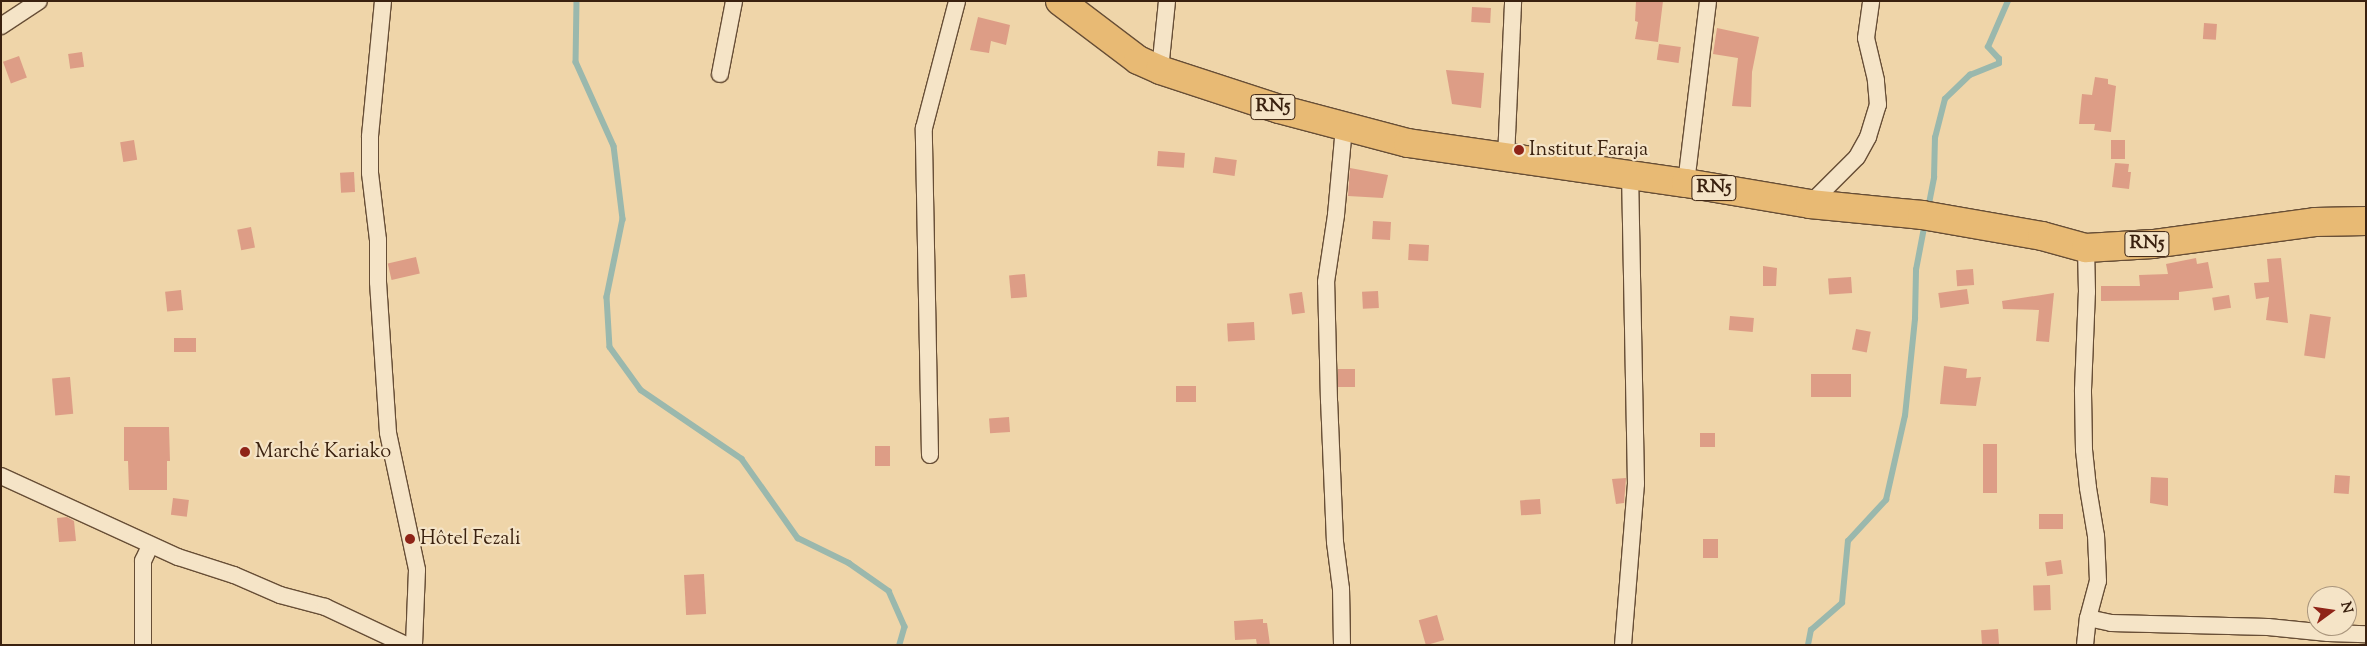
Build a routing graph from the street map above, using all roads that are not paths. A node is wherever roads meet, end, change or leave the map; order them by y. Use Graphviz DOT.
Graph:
graph roads {
  1 [pos="39,1"];
  2 [pos="383,1"];
  3 [pos="734,1"];
  4 [pos="957,1"];
  5 [pos="1060,1"];
  6 [pos="1167,1"];
  7 [pos="1513,1"];
  8 [pos="1708,1"];
  9 [pos="1871,1"];
  10 [pos="1,26"];
  11 [pos="1160,70"];
  12 [pos="720,74"];
  13 [pos="1344,127"];
  14 [pos="1506,158"];
  15 [pos="1630,175"];
  16 [pos="1686,183"];
  17 [pos="1810,204"];
  18 [pos="2366,221"];
  19 [pos="2086,248"];
  20 [pos="930,455"];
  21 [pos="1,476"];
  22 [pos="150,546"];
  23 [pos="2088,618"];
  24 [pos="2366,634"];
  25 [pos="143,645"];
  26 [pos="406,645"];
  27 [pos="414,645"];
  28 [pos="1342,645"];
  29 [pos="1623,645"];
  30 [pos="2084,645"];
  1 -- 10 [label="street"];
  2 -- 27 [label="street"];
  3 -- 12 [label="street"];
  4 -- 20 [label="street"];
  5 -- 11 [label="highway, RN5"];
  6 -- 11 [label="street"];
  7 -- 14 [label="street"];
  8 -- 16 [label="street"];
  9 -- 17 [label="street"];
  11 -- 13 [label="highway, RN5"];
  13 -- 14 [label="highway, RN5"];
  13 -- 28 [label="street"];
  14 -- 15 [label="highway, RN5"];
  15 -- 16 [label="highway, RN5"];
  15 -- 29 [label="street"];
  16 -- 17 [label="highway, RN5"];
  17 -- 19 [label="highway, RN5"];
  18 -- 19 [label="highway, RN5"];
  19 -- 23 [label="street"];
  21 -- 22 [label="street"];
  22 -- 25 [label="street"];
  22 -- 26 [label="street"];
  23 -- 24 [label="street"];
  23 -- 30 [label="street"];
}
